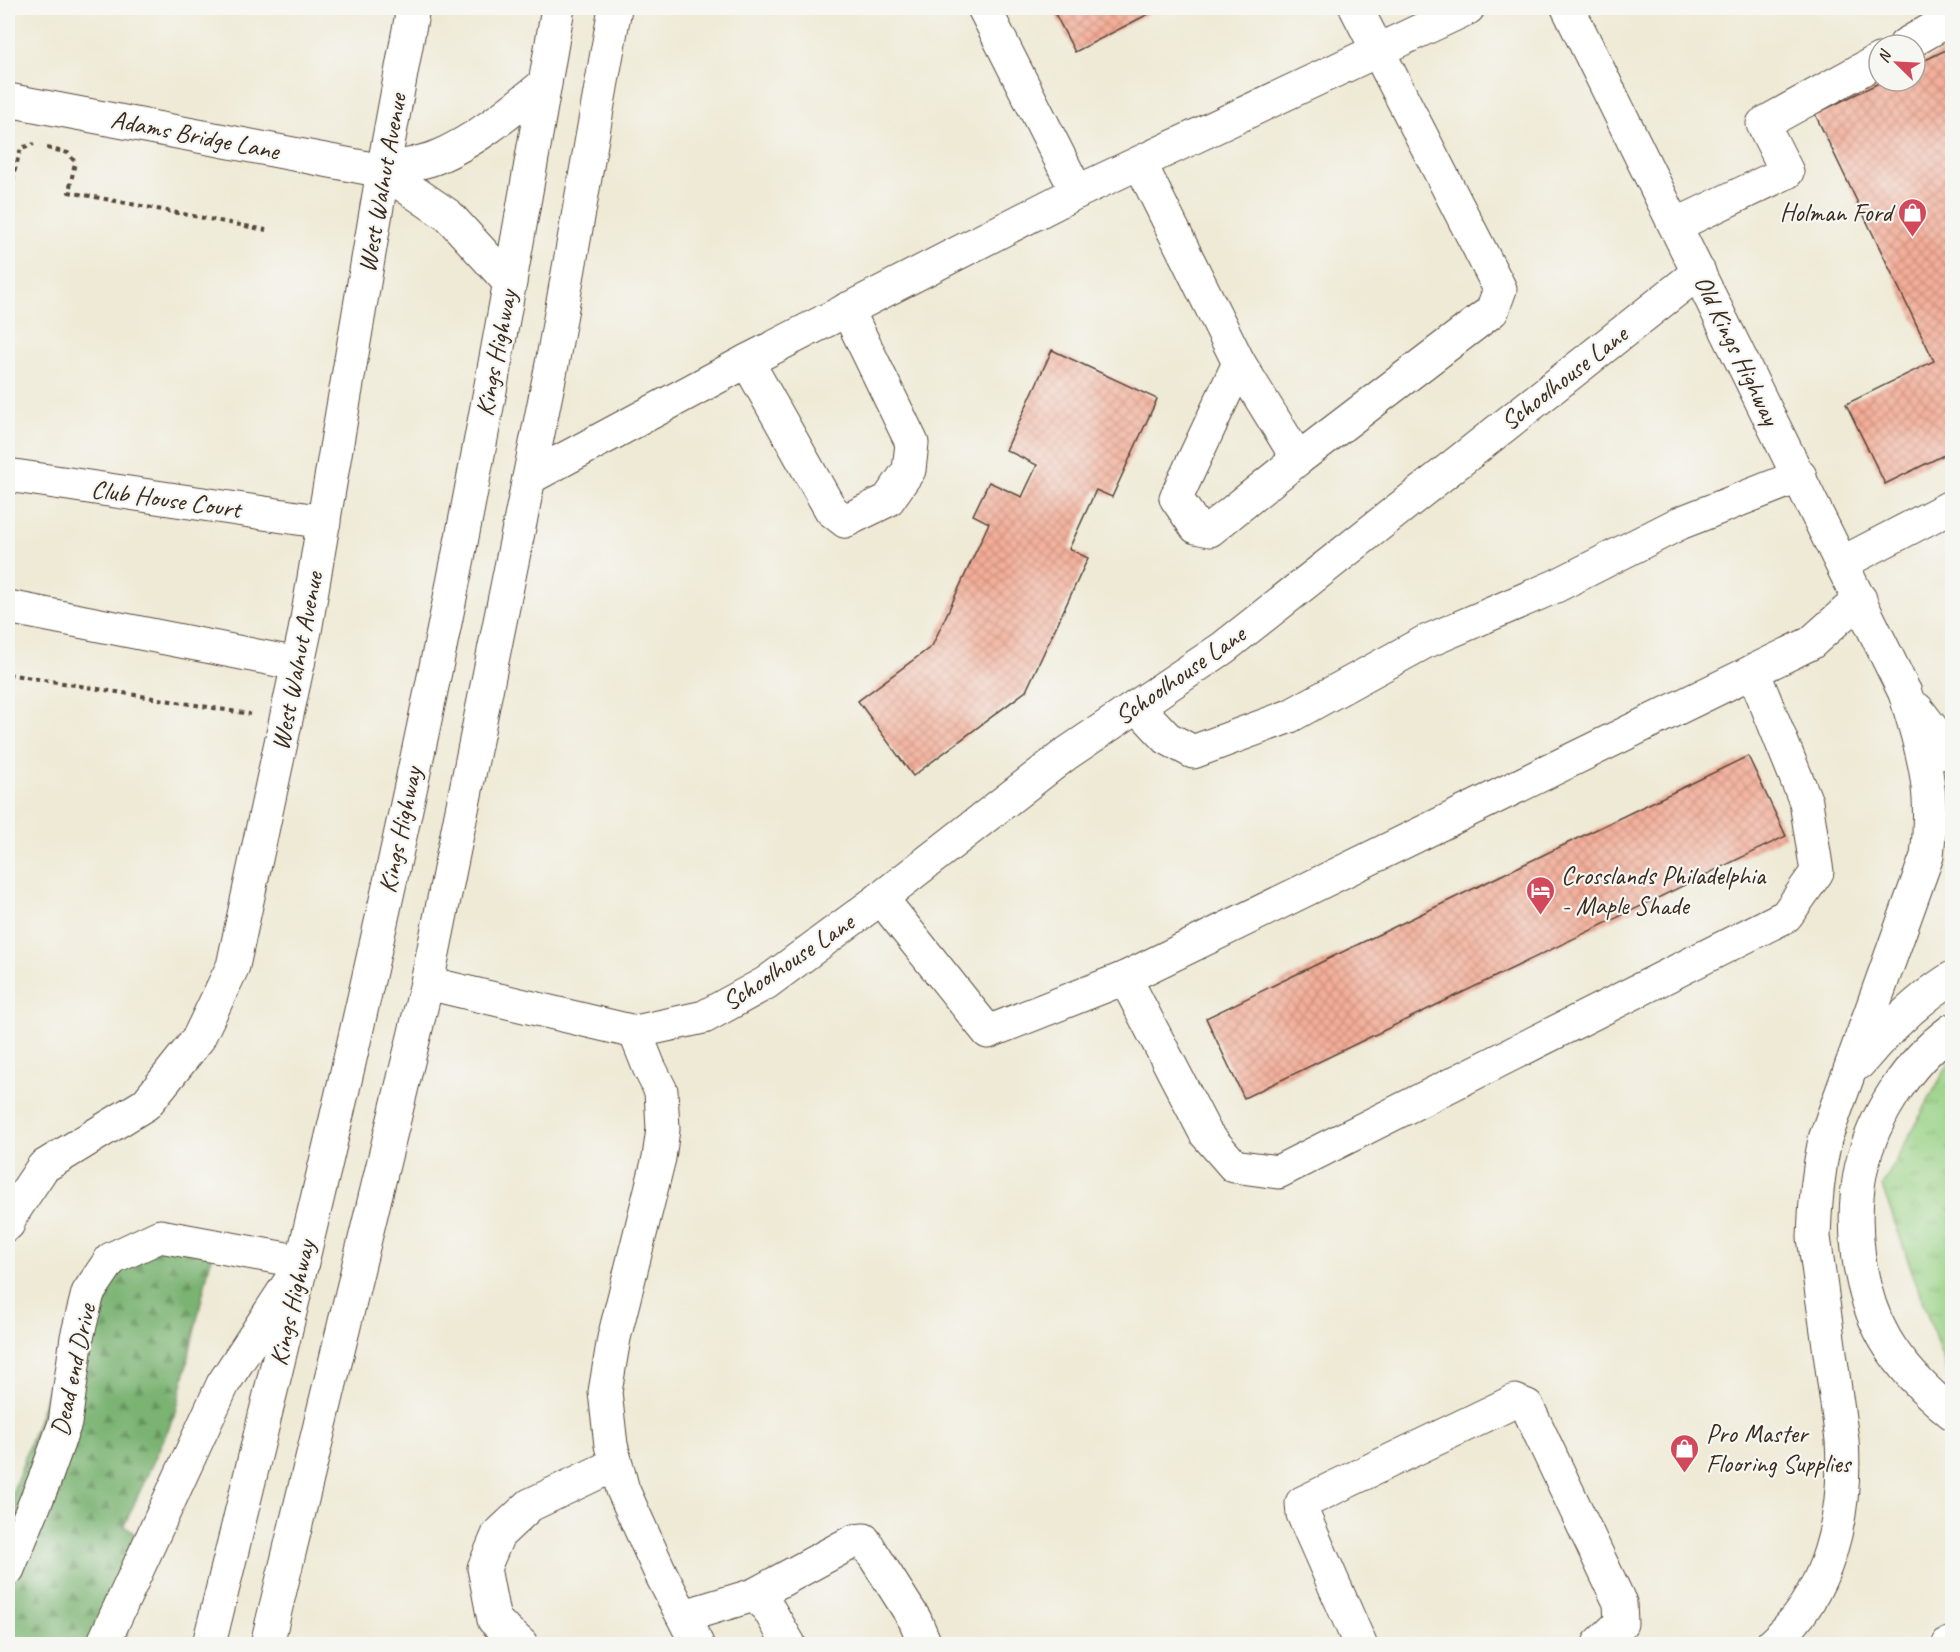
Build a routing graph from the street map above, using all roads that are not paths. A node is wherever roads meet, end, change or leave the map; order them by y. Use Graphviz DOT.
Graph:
graph roads {
  1 [pos="413,8"];
  2 [pos="558,8"];
  3 [pos="615,8"];
  4 [pos="984,8"];
  5 [pos="1356,8"];
  6 [pos="1468,8"];
  7 [pos="1568,8"];
  8 [pos="1953,18"];
  9 [pos="1926,33"];
  10 [pos="1378,50"];
  11 [pos="1867,67"];
  12 [pos="545,84"];
  13 [pos="8,100"];
  14 [pos="1140,163"];
  15 [pos="383,171"];
  16 [pos="1077,192"];
  17 [pos="1676,225"];
  18 [pos="1699,272"];
  19 [pos="510,283"];
  20 [pos="847,309"];
  21 [pos="747,361"];
  22 [pos="1239,363"];
  23 [pos="1298,459"];
  24 [pos="8,475"];
  25 [pos="1800,476"];
  26 [pos="529,478"];
  27 [pos="1948,517"];
  28 [pos="324,522"];
  29 [pos="1842,563"];
  30 [pos="1860,599"];
  31 [pos="8,607"];
  32 [pos="298,664"];
  33 [pos="1753,671"];
  34 [pos="1905,693"];
  35 [pos="1137,706"];
  36 [pos="1953,755"];
  37 [pos="881,898"];
  38 [pos="1125,978"];
  39 [pos="1953,978"];
  40 [pos="427,983"];
  41 [pos="1953,1030"];
  42 [pos="635,1032"];
  43 [pos="1847,1077"];
  44 [pos="19,1180"];
  45 [pos="8,1224"];
  46 [pos="303,1262"];
  47 [pos="1953,1413"];
  48 [pos="616,1464"];
  49 [pos="8,1569"];
  50 [pos="754,1594"];
  51 [pos="690,1630"];
  52 [pos="103,1644"];
  53 [pos="209,1644"];
  54 [pos="267,1644"];
  55 [pos="521,1644"];
  56 [pos="789,1644"];
  57 [pos="925,1644"];
  58 [pos="1360,1644"];
  59 [pos="1599,1644"];
  60 [pos="1772,1644"];
  1 -- 15 [label="main road, West Walnut Avenue"];
  2 -- 12 [label="main road, Kings Highway"];
  3 -- 26 [label="main road"];
  4 -- 16 [label="main road"];
  5 -- 10 [label="main road"];
  6 -- 10 [label="main road"];
  7 -- 17 [label="main road, Old Kings Highway"];
  8 -- 9 [label="main road"];
  10 -- 14 [label="main road"];
  10 -- 23 [label="main road"];
  11 -- 17 [label="main road"];
  12 -- 15 [label="main road, Adams Bridge Lane"];
  12 -- 19 [label="main road, Kings Highway"];
  13 -- 15 [label="main road, Adams Bridge Lane"];
  14 -- 16 [label="main road"];
  14 -- 22 [label="main road"];
  15 -- 19 [label="main road, Adams Bridge Lane"];
  15 -- 28 [label="main road, West Walnut Avenue"];
  16 -- 20 [label="main road"];
  17 -- 18 [label="main road, Old Kings Highway"];
  18 -- 25 [label="main road, Old Kings Highway"];
  18 -- 35 [label="main road, Schoolhouse Lane"];
  19 -- 46 [label="main road, Kings Highway"];
  20 -- 21 [label="main road"];
  20 -- 21 [label="main road"];
  21 -- 26 [label="main road"];
  22 -- 23 [label="main road"];
  22 -- 23 [label="main road"];
  24 -- 28 [label="main road, Club House Court"];
  25 -- 29 [label="main road, Old Kings Highway"];
  25 -- 35 [label="main road"];
  26 -- 40 [label="main road"];
  27 -- 29 [label="main road"];
  28 -- 32 [label="main road, West Walnut Avenue"];
  29 -- 30 [label="main road, Old Kings Highway"];
  30 -- 33 [label="main road"];
  30 -- 34 [label="main road, Old Kings Highway"];
  31 -- 32 [label="main road"];
  32 -- 44 [label="main road, West Walnut Avenue"];
  33 -- 38 [label="main road"];
  33 -- 38 [label="main road"];
  34 -- 36 [label="main road"];
  34 -- 43 [label="main road"];
  35 -- 37 [label="main road, Schoolhouse Lane"];
  37 -- 38 [label="main road"];
  37 -- 42 [label="main road, Schoolhouse Lane"];
  39 -- 43 [label="main road"];
  40 -- 42 [label="main road, Schoolhouse Lane"];
  40 -- 54 [label="main road"];
  41 -- 47 [label="main road"];
  42 -- 48 [label="main road"];
  43 -- 60 [label="main road"];
  44 -- 45 [label="main road, West Walnut Avenue"];
  46 -- 49 [label="main road, Dead end Drive"];
  46 -- 52 [label="main road"];
  46 -- 53 [label="main road, Kings Highway"];
  48 -- 51 [label="main road"];
  48 -- 55 [label="main road"];
  50 -- 51 [label="main road"];
  50 -- 56 [label="main road"];
  50 -- 57 [label="main road"];
  58 -- 59 [label="main road"];
}
